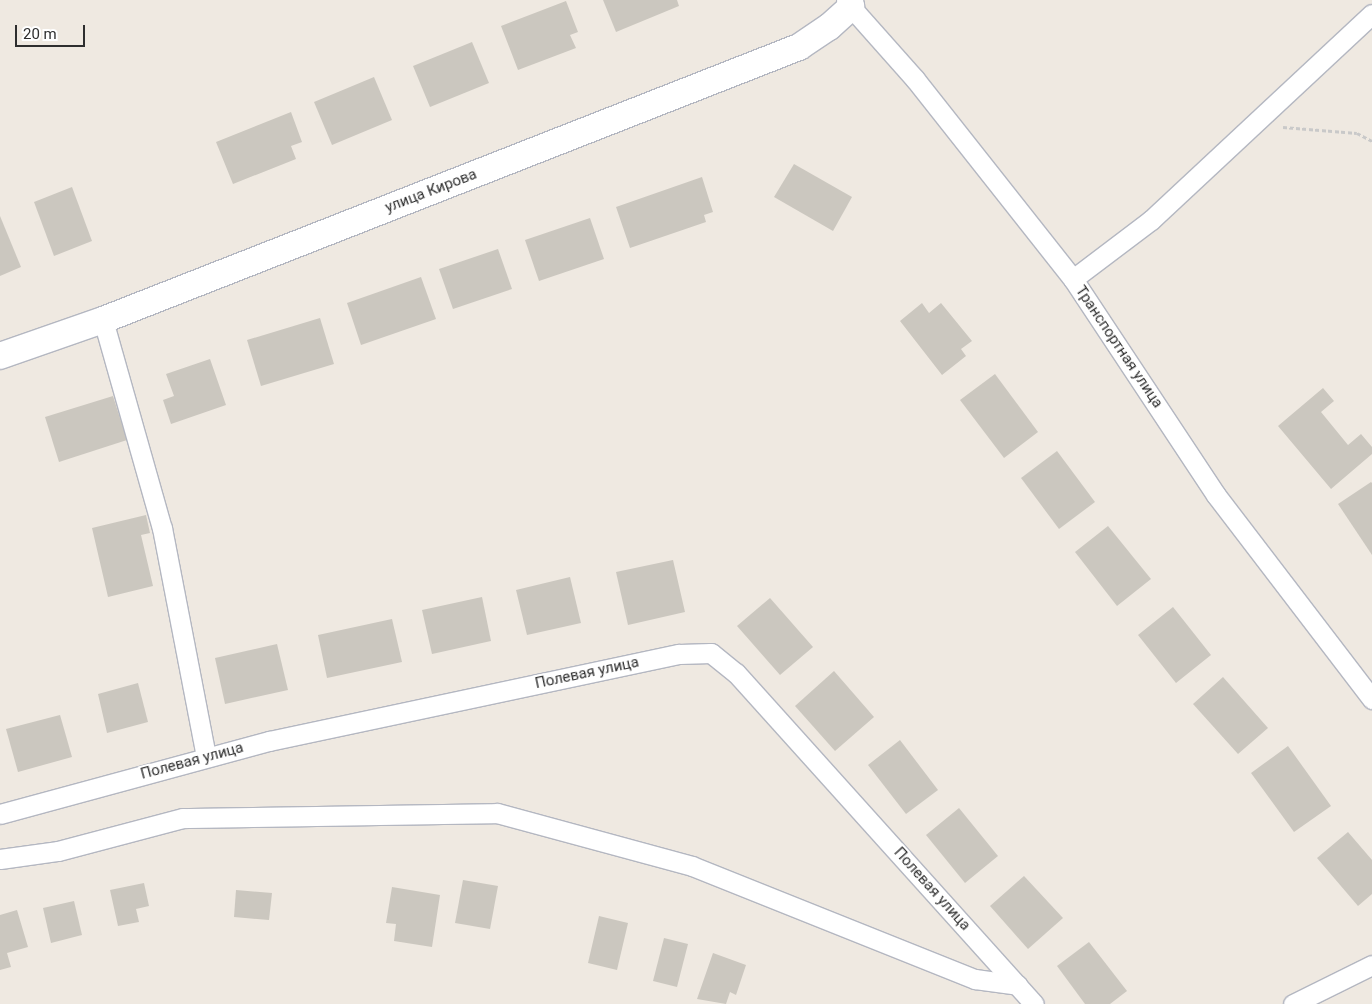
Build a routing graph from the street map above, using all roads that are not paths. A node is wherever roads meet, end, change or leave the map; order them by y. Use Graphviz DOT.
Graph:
graph roads {
  1 [pos="850,4"];
  2 [pos="1372,14"];
  3 [pos="1073,279"];
  4 [pos="103,320"];
  5 [pos="0,356"];
  6 [pos="1372,699"];
  7 [pos="206,757"];
  8 [pos="0,814"];
  9 [pos="0,859"];
  10 [pos="1372,965"];
  11 [pos="1018,985"];
  12 [pos="1034,1004"];
  13 [pos="1293,1004"];
  1 -- 3 [label="street, Транспортная улица"];
  1 -- 4 [label="street, улица Кирова"];
  2 -- 3 [label="street"];
  3 -- 6 [label="street, Транспортная улица"];
  4 -- 5 [label="street, улица Кирова"];
  4 -- 7 [label="street"];
  7 -- 8 [label="street, Полевая улица"];
  7 -- 11 [label="street, Полевая улица"];
  9 -- 11 [label="street"];
  10 -- 13 [label="street"];
  11 -- 12 [label="street, Полевая улица"];
}
